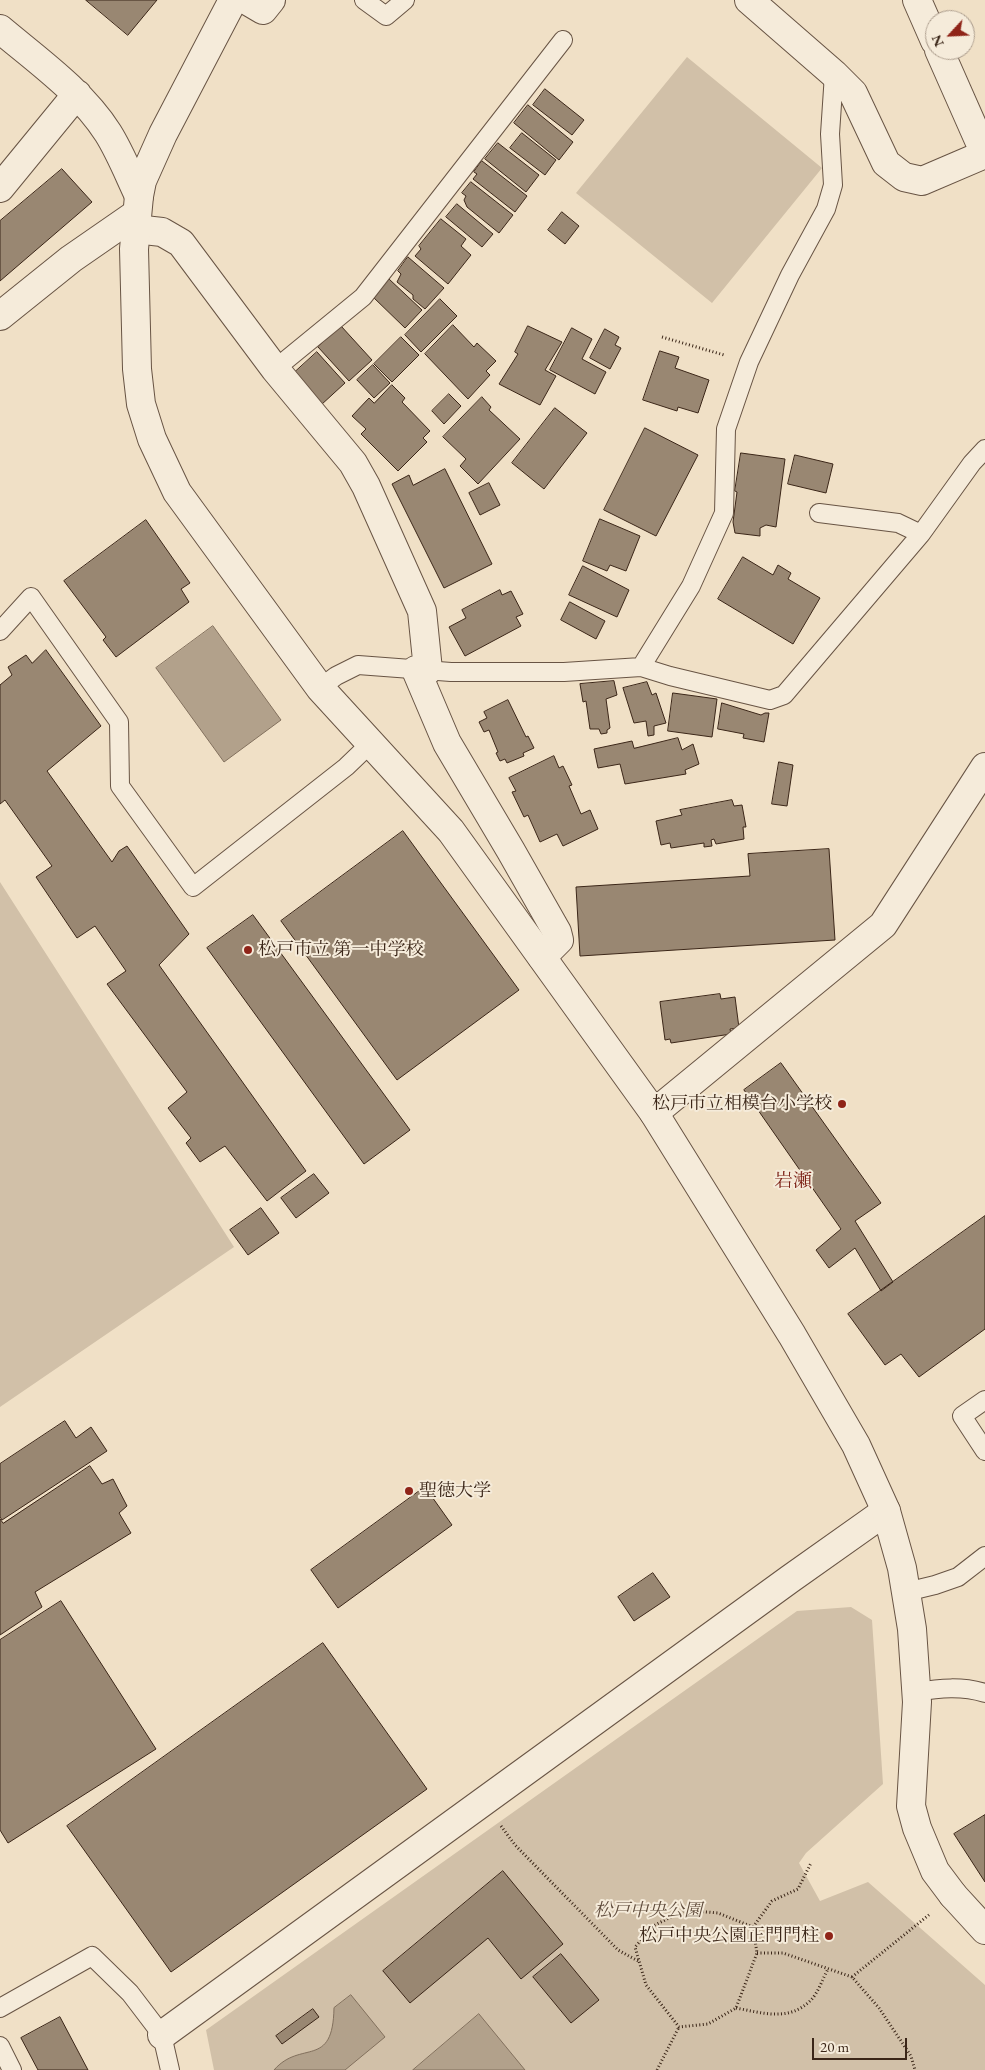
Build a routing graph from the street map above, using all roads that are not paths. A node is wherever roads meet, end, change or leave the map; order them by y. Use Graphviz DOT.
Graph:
graph roads {
  1 [pos="233,0"];
  2 [pos="246,0"];
  3 [pos="271,0"];
  4 [pos="364,0"];
  5 [pos="405,0"];
  6 [pos="748,0"];
  7 [pos="917,0"];
  8 [pos="925,18"];
  9 [pos="0,29"];
  10 [pos="563,40"];
  11 [pos="943,60"];
  12 [pos="834,74"];
  13 [pos="77,94"];
  14 [pos="985,154"];
  15 [pos="0,188"];
  16 [pos="136,213"];
  17 [pos="0,316"];
  18 [pos="275,369"];
  19 [pos="985,449"];
  20 [pos="819,513"];
  21 [pos="921,534"];
  22 [pos="0,631"];
  23 [pos="641,667"];
  24 [pos="422,670"];
  25 [pos="320,688"];
  26 [pos="372,743"];
  27 [pos="985,767"];
  28 [pos="542,957"];
  29 [pos="654,1113"];
  30 [pos="985,1400"];
  31 [pos="985,1451"];
  32 [pos="886,1511"];
  33 [pos="985,1556"];
  34 [pos="906,1592"];
  35 [pos="916,1692"];
  36 [pos="985,1693"];
  37 [pos="985,1930"];
  38 [pos="0,2008"];
  39 [pos="162,2035"];
  40 [pos="0,2046"];
  41 [pos="12,2070"];
  42 [pos="170,2070"];
  1 -- 16 [label="street"];
  2 -- 3 [label="street"];
  4 -- 5 [label="lane"];
  6 -- 12 [label="street"];
  7 -- 8 [label="street"];
  9 -- 13 [label="street"];
  10 -- 18 [label="lane"];
  11 -- 14 [label="street"];
  12 -- 14 [label="street"];
  12 -- 23 [label="lane"];
  13 -- 15 [label="street"];
  13 -- 16 [label="street"];
  16 -- 17 [label="street"];
  16 -- 18 [label="street"];
  16 -- 25 [label="street"];
  18 -- 24 [label="street"];
  19 -- 21 [label="lane"];
  20 -- 21 [label="lane"];
  21 -- 23 [label="lane"];
  22 -- 26 [label="lane"];
  23 -- 24 [label="lane"];
  24 -- 25 [label="lane"];
  24 -- 28 [label="street"];
  25 -- 26 [label="street"];
  26 -- 28 [label="street"];
  27 -- 29 [label="street"];
  28 -- 29 [label="street"];
  29 -- 32 [label="street"];
  30 -- 31 [label="lane"];
  32 -- 34 [label="street"];
  32 -- 39 [label="street"];
  33 -- 34 [label="lane"];
  34 -- 35 [label="street"];
  35 -- 36 [label="lane"];
  35 -- 37 [label="street"];
  38 -- 39 [label="lane"];
  39 -- 42 [label="lane"];
  40 -- 41 [label="lane"];
}
